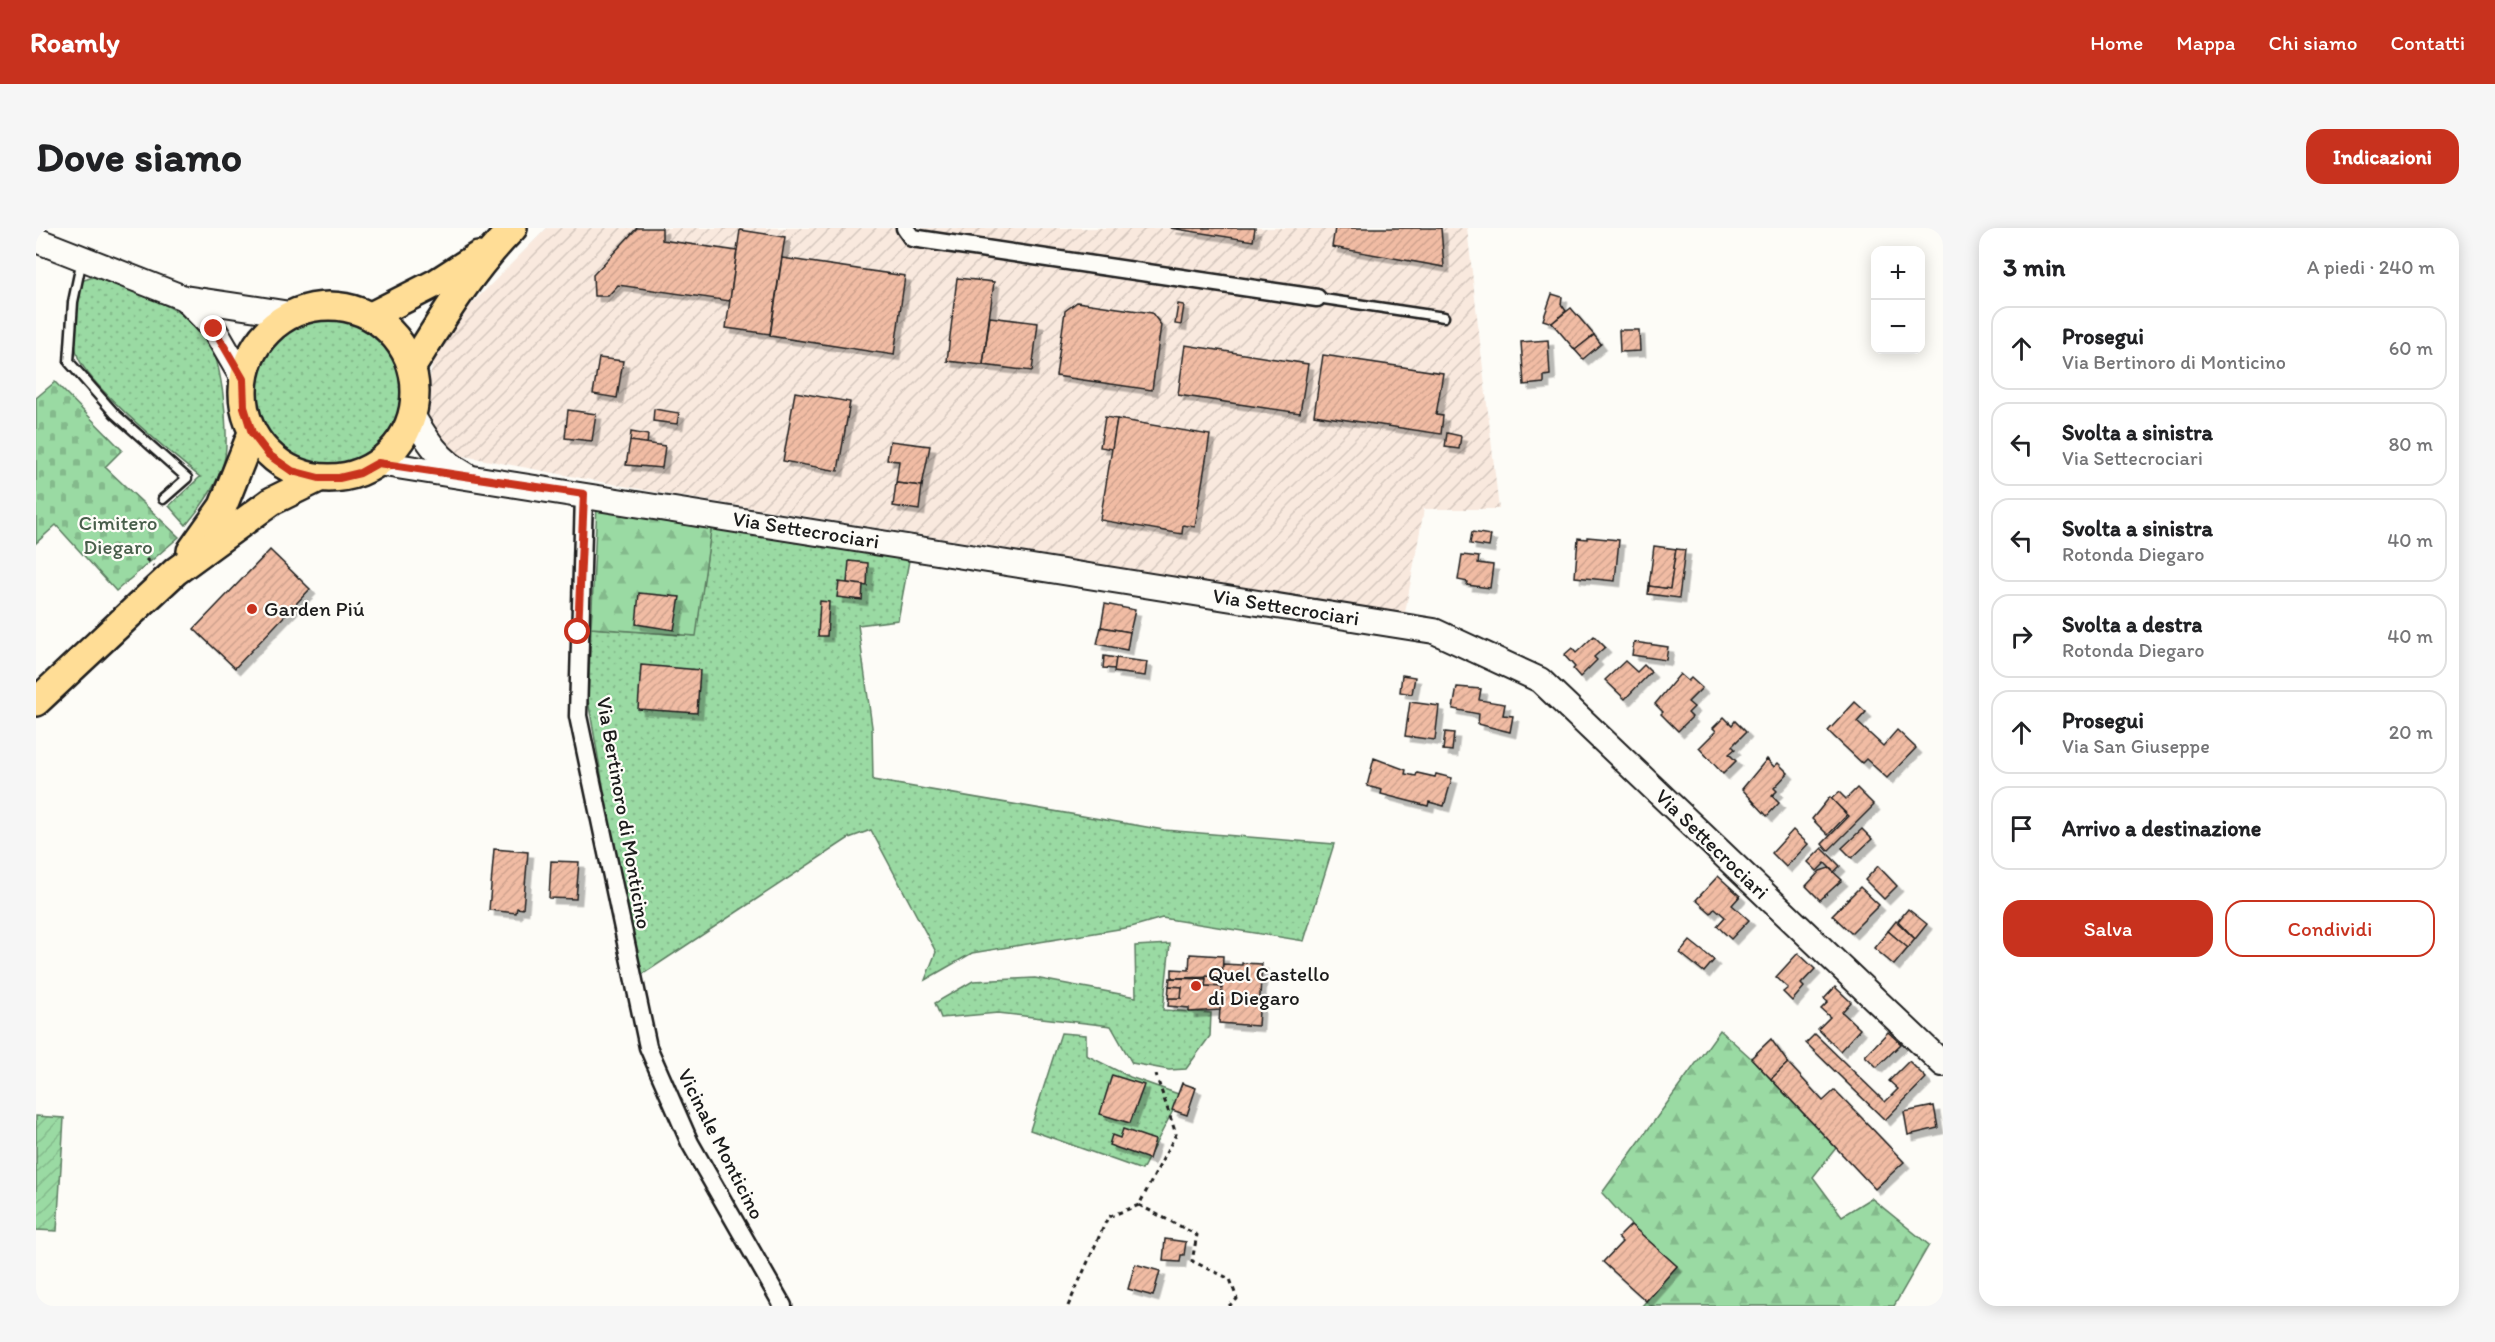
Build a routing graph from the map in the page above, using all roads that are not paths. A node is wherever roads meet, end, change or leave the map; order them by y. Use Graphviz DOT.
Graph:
graph roads {
  1 [pos="905,228"];
  2 [pos="505,236"];
  3 [pos="36,240"];
  4 [pos="82,258"];
  5 [pos="184,298"];
  6 [pos="1317,298"];
  7 [pos="290,314"];
  8 [pos="371,316"];
  9 [pos="1444,317"];
  10 [pos="412,368"];
  11 [pos="243,379"];
  12 [pos="412,415"];
  13 [pos="252,433"];
  14 [pos="378,463"];
  15 [pos="473,477"];
  16 [pos="319,478"];
  17 [pos="584,494"];
  18 [pos="163,499"];
  19 [pos="176,572"];
  20 [pos="36,702"];
  21 [pos="636,996"];
  22 [pos="1943,1064"];
  23 [pos="783,1306"];
  1 -- 6 [label="street"];
  2 -- 8 [label="main road"];
  2 -- 10 [label="main road"];
  3 -- 4 [label="main road"];
  4 -- 5 [label="main road"];
  4 -- 18 [label="lane"];
  5 -- 7 [label="main road"];
  5 -- 11 [label="main road"];
  6 -- 9 [label="lane"];
  7 -- 8 [label="main road"];
  7 -- 11 [label="main road"];
  8 -- 10 [label="main road"];
  10 -- 12 [label="main road"];
  11 -- 13 [label="main road"];
  12 -- 14 [label="main road"];
  12 -- 15 [label="main road, Via Settecrociari"];
  13 -- 16 [label="main road"];
  13 -- 19 [label="main road"];
  14 -- 15 [label="main road, Via Settecrociari"];
  14 -- 16 [label="main road"];
  15 -- 17 [label="main road, Via Settecrociari"];
  16 -- 19 [label="main road"];
  17 -- 21 [label="street, Via Bertinoro di Monticino"];
  17 -- 22 [label="main road, Via Settecrociari"];
  19 -- 20 [label="main road"];
  21 -- 23 [label="street, Vicinale Monticino"];
}
